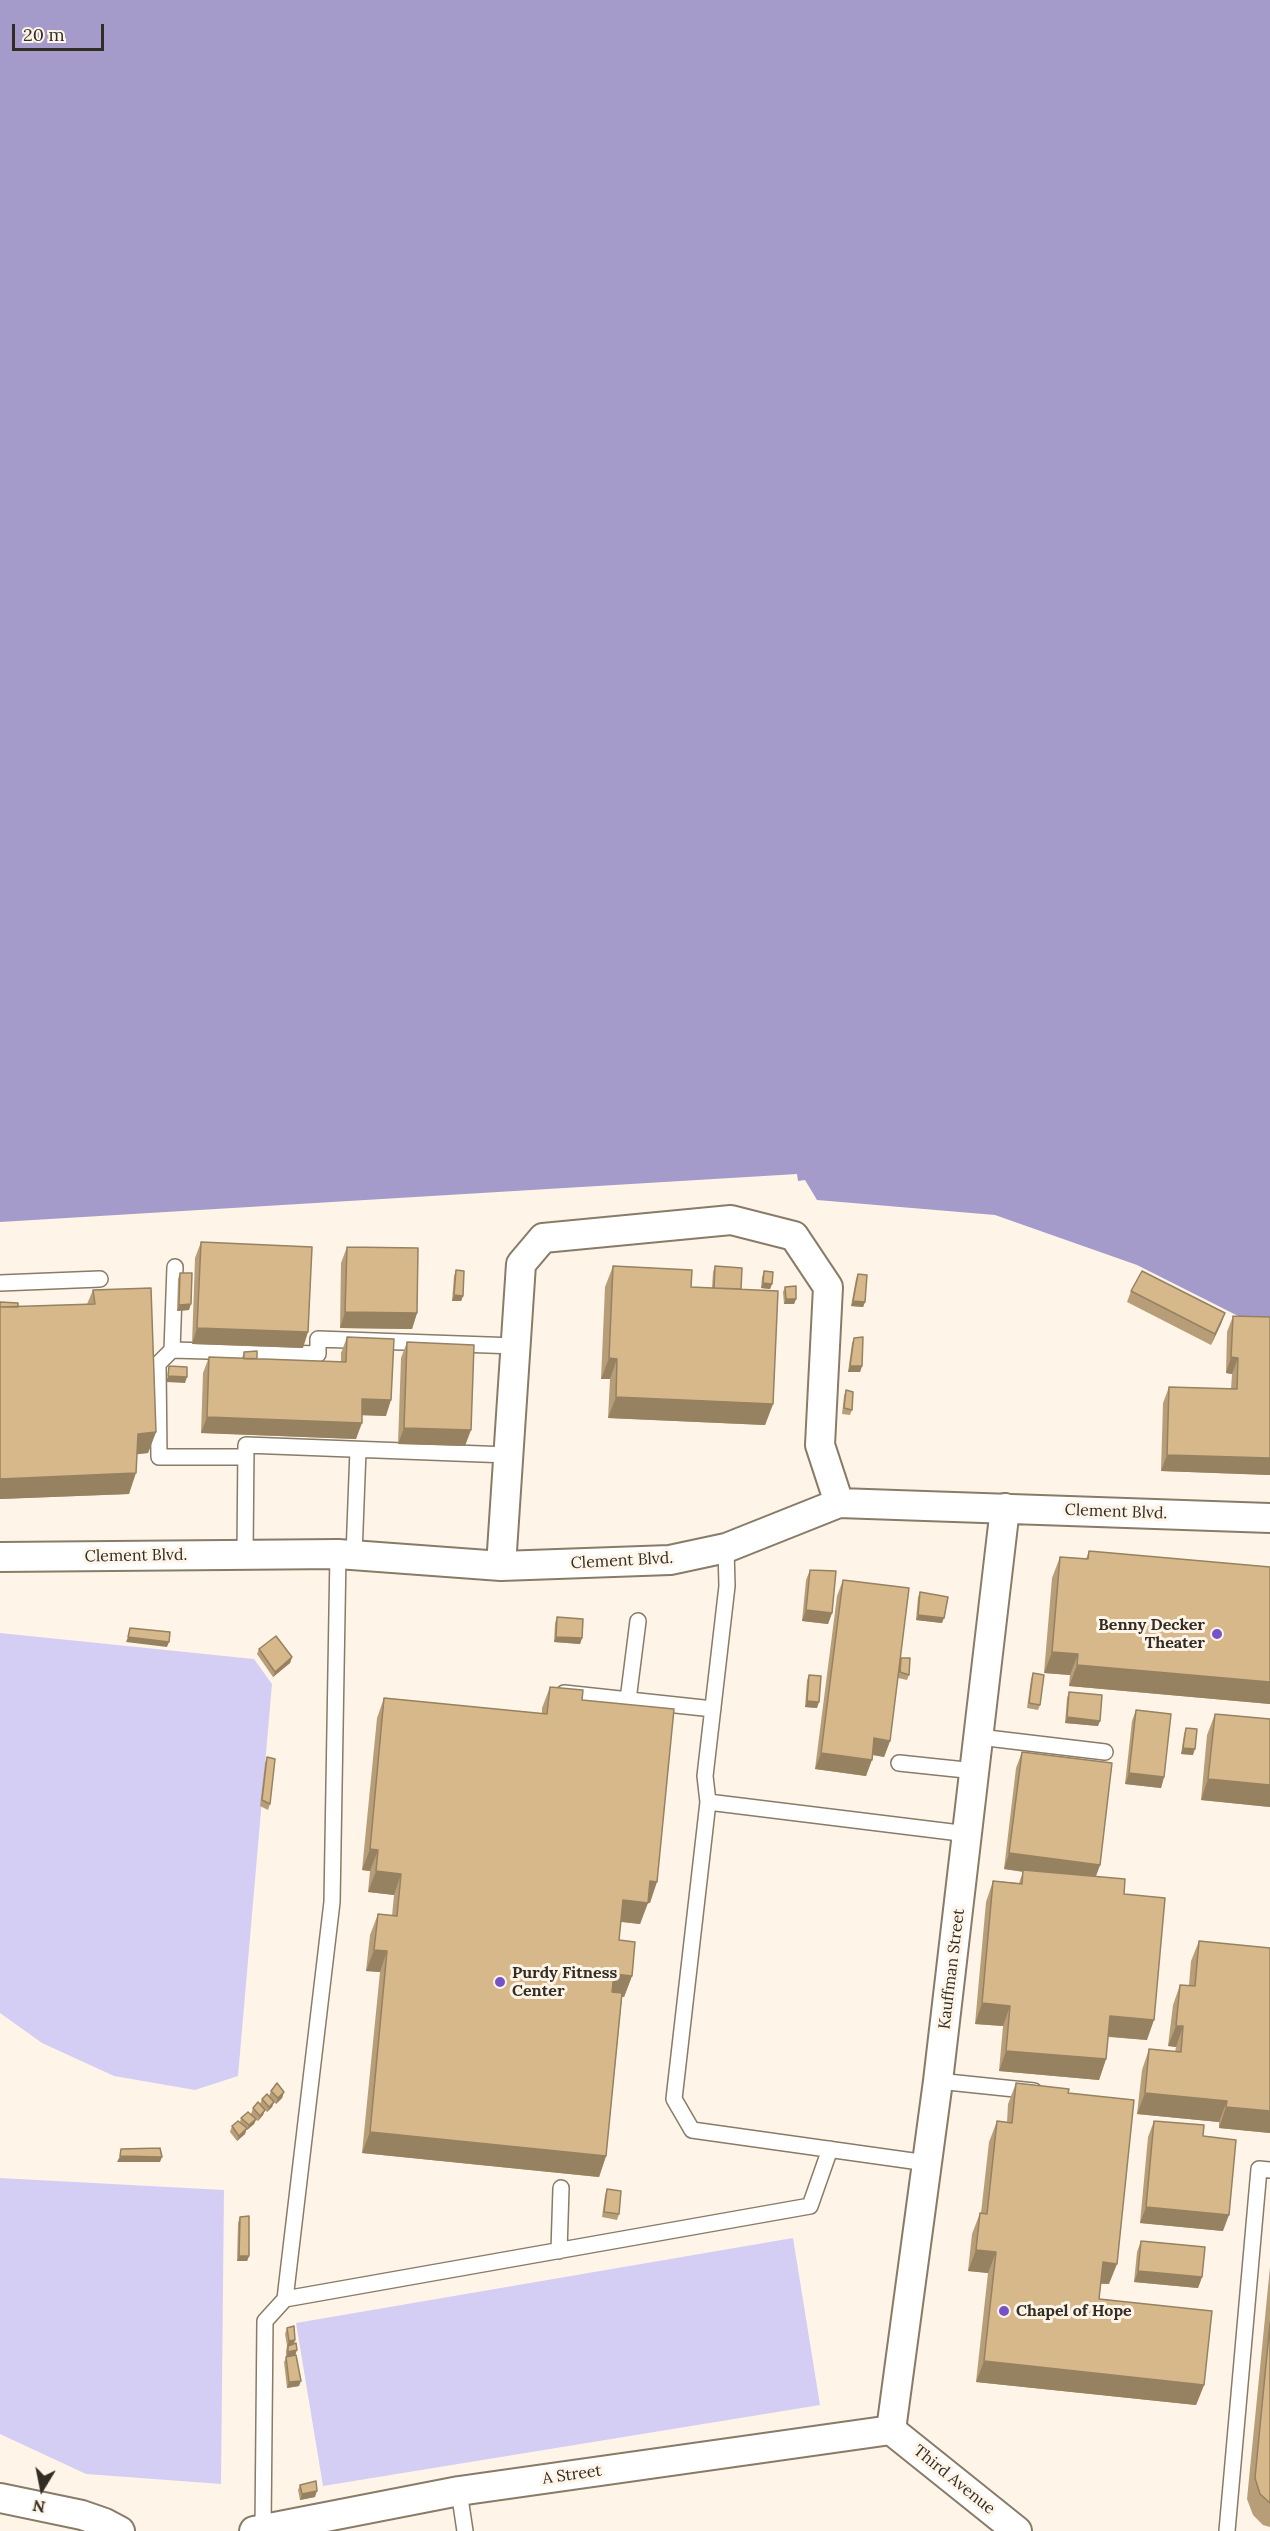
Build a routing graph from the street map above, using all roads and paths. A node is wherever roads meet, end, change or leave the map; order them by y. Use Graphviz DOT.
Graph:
graph roads {
  1 [pos="175,1267"];
  2 [pos="100,1279"];
  3 [pos="0,1283"];
  4 [pos="516,1346"];
  5 [pos="172,1350"];
  6 [pos="358,1450"];
  7 [pos="508,1455"];
  8 [pos="246,1457"];
  9 [pos="839,1503"];
  10 [pos="1005,1509"];
  11 [pos="1270,1518"];
  12 [pos="726,1548"];
  13 [pos="244,1554"];
  14 [pos="346,1555"];
  15 [pos="0,1557"];
  16 [pos="501,1566"];
  17 [pos="638,1621"];
  18 [pos="551,1691"];
  19 [pos="628,1700"];
  20 [pos="713,1709"];
  21 [pos="979,1737"];
  22 [pos="1105,1752"];
  23 [pos="899,1762"];
  24 [pos="975,1771"];
  25 [pos="708,1802"];
  26 [pos="968,1834"];
  27 [pos="938,2081"];
  28 [pos="1052,2093"];
  29 [pos="830,2149"];
  30 [pos="927,2163"];
  31 [pos="1270,2170"];
  32 [pos="561,2188"];
  33 [pos="559,2251"];
  34 [pos="285,2299"];
  35 [pos="891,2430"];
  36 [pos="459,2492"];
  37 [pos="0,2498"];
  38 [pos="107,2528"];
  39 [pos="259,2530"];
  40 [pos="465,2531"];
  41 [pos="1017,2531"];
  42 [pos="1227,2531"];
  1 -- 5 [label="lane"];
  2 -- 3 [label="lane"];
  4 -- 5 [label="lane"];
  4 -- 7 [label="street"];
  4 -- 9 [label="street"];
  5 -- 8 [label="lane"];
  6 -- 7 [label="lane"];
  6 -- 8 [label="lane"];
  6 -- 14 [label="lane"];
  7 -- 16 [label="street"];
  8 -- 13 [label="lane"];
  9 -- 10 [label="street, Clement Blvd."];
  9 -- 12 [label="street, Clement Blvd."];
  10 -- 11 [label="street, Clement Blvd."];
  10 -- 21 [label="street, Kauffman Street"];
  12 -- 16 [label="street, Clement Blvd."];
  12 -- 20 [label="lane"];
  13 -- 14 [label="street, Clement Blvd."];
  13 -- 15 [label="street, Clement Blvd."];
  14 -- 16 [label="street, Clement Blvd."];
  14 -- 34 [label="lane"];
  17 -- 19 [label="lane"];
  18 -- 19 [label="lane"];
  19 -- 20 [label="lane"];
  20 -- 25 [label="lane"];
  21 -- 22 [label="lane"];
  21 -- 24 [label="street, Kauffman Street"];
  23 -- 24 [label="lane"];
  24 -- 26 [label="street, Kauffman Street"];
  25 -- 26 [label="lane"];
  25 -- 29 [label="lane"];
  26 -- 27 [label="street, Kauffman Street"];
  27 -- 28 [label="lane"];
  27 -- 30 [label="street, Kauffman Street"];
  29 -- 30 [label="lane"];
  29 -- 33 [label="lane"];
  30 -- 35 [label="street, Kauffman Street"];
  31 -- 42 [label="lane"];
  32 -- 33 [label="lane"];
  33 -- 34 [label="lane"];
  34 -- 39 [label="lane"];
  35 -- 36 [label="street, A Street"];
  35 -- 41 [label="street, Third Avenue"];
  36 -- 39 [label="street, A Street"];
  36 -- 40 [label="lane"];
  37 -- 38 [label="street"];
}
